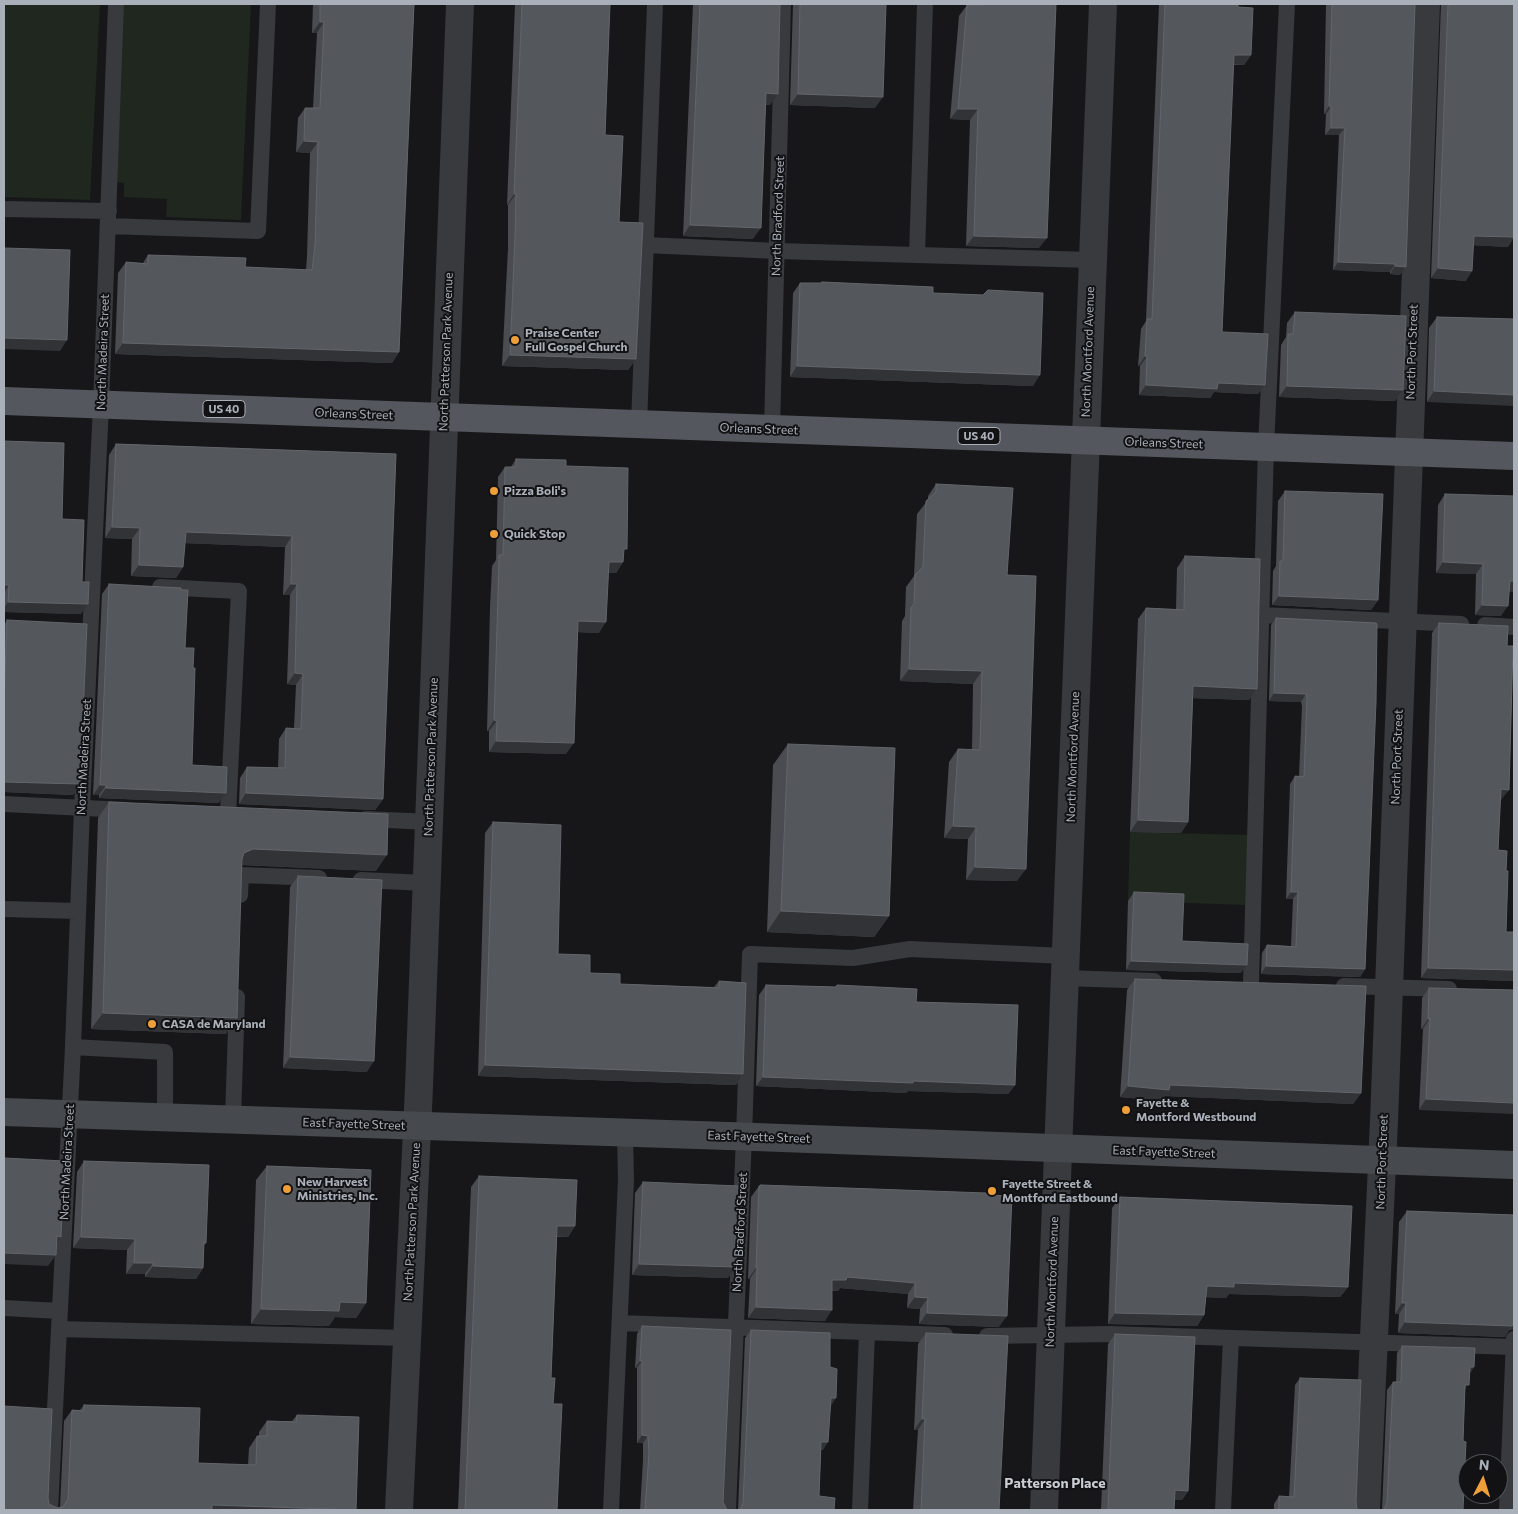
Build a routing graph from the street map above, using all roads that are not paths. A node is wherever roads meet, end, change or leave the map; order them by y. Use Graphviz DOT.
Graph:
graph roads {
  1 [pos="116,4"];
  2 [pos="268,4"];
  3 [pos="460,4"];
  4 [pos="655,4"];
  5 [pos="783,4"];
  6 [pos="925,4"];
  7 [pos="1103,4"];
  8 [pos="1287,4"];
  9 [pos="1426,4"];
  10 [pos="4,208"];
  11 [pos="108,219"];
  12 [pos="646,245"];
  13 [pos="777,251"];
  14 [pos="917,255"];
  15 [pos="1092,260"];
  16 [pos="4,401"];
  17 [pos="101,405"];
  18 [pos="443,417"];
  19 [pos="639,424"];
  20 [pos="772,429"];
  21 [pos="1085,440"];
  22 [pos="1266,446"];
  23 [pos="1408,452"];
  24 [pos="1514,456"];
  25 [pos="92,584"];
  26 [pos="112,585"];
  27 [pos="142,586"];
  28 [pos="1261,616"];
  29 [pos="1402,622"];
  30 [pos="72,624"];
  31 [pos="91,624"];
  32 [pos="1514,627"];
  33 [pos="4,804"];
  34 [pos="82,808"];
  35 [pos="140,810"];
  36 [pos="209,813"];
  37 [pos="228,814"];
  38 [pos="248,815"];
  39 [pos="355,819"];
  40 [pos="428,822"];
  41 [pos="426,883"];
  42 [pos="4,909"];
  43 [pos="78,911"];
  44 [pos="239,914"];
  45 [pos="1065,967"];
  46 [pos="237,981"];
  47 [pos="1172,981"];
  48 [pos="1231,983"];
  49 [pos="1250,983"];
  50 [pos="1270,984"];
  51 [pos="1330,986"];
  52 [pos="1389,987"];
  53 [pos="1466,990"];
  54 [pos="73,1047"];
  55 [pos="4,1112"];
  56 [pos="69,1114"];
  57 [pos="165,1117"];
  58 [pos="233,1119"];
  59 [pos="417,1126"];
  60 [pos="625,1133"];
  61 [pos="744,1136"];
  62 [pos="1058,1148"];
  63 [pos="1383,1160"];
  64 [pos="1514,1165"];
  65 [pos="4,1308"];
  66 [pos="60,1311"];
  67 [pos="620,1323"];
  68 [pos="736,1328"];
  69 [pos="59,1329"];
  70 [pos="867,1332"];
  71 [pos="1050,1335"];
  72 [pos="406,1338"];
  73 [pos="1231,1338"];
  74 [pos="1514,1339"];
  75 [pos="1374,1343"];
  76 [pos="1514,1347"];
  77 [pos="50,1510"];
  78 [pos="399,1510"];
  79 [pos="611,1510"];
  80 [pos="728,1510"];
  81 [pos="860,1510"];
  82 [pos="1044,1510"];
  83 [pos="1223,1510"];
  84 [pos="1366,1510"];
  85 [pos="1507,1510"];
  1 -- 11 [label="lane, North Madeira Street"];
  2 -- 11 [label="lane"];
  3 -- 18 [label="street, North Patterson Park Avenue"];
  4 -- 12 [label="lane"];
  5 -- 13 [label="lane, North Bradford Street"];
  6 -- 14 [label="lane"];
  7 -- 15 [label="street, North Montford Avenue"];
  8 -- 22 [label="lane"];
  9 -- 23 [label="street, North Port Street"];
  10 -- 11 [label="lane"];
  11 -- 17 [label="lane, North Madeira Street"];
  12 -- 13 [label="lane"];
  12 -- 19 [label="lane"];
  13 -- 14 [label="lane"];
  13 -- 20 [label="lane, North Bradford Street"];
  14 -- 15 [label="lane"];
  15 -- 21 [label="street, North Montford Avenue"];
  16 -- 17 [label="main road, Orleans Street / US 40"];
  17 -- 18 [label="main road, Orleans Street / US 40"];
  17 -- 25 [label="lane, North Madeira Street"];
  18 -- 19 [label="main road, Orleans Street / US 40"];
  18 -- 40 [label="street, North Patterson Park Avenue"];
  19 -- 20 [label="main road, Orleans Street / US 40"];
  20 -- 21 [label="main road, Orleans Street / US 40"];
  21 -- 22 [label="main road, Orleans Street / US 40"];
  21 -- 45 [label="street, North Montford Avenue"];
  22 -- 23 [label="main road, Orleans Street / US 40"];
  22 -- 28 [label="lane"];
  23 -- 24 [label="main road, Orleans Street / US 40"];
  23 -- 29 [label="street, North Port Street"];
  25 -- 26 [label="lane"];
  25 -- 31 [label="lane, North Madeira Street"];
  27 -- 37 [label="lane"];
  28 -- 29 [label="lane"];
  28 -- 49 [label="lane"];
  29 -- 32 [label="lane"];
  29 -- 52 [label="street, North Port Street"];
  30 -- 31 [label="lane"];
  31 -- 34 [label="lane, North Madeira Street"];
  33 -- 34 [label="lane"];
  34 -- 35 [label="lane"];
  34 -- 43 [label="lane, North Madeira Street"];
  36 -- 37 [label="lane"];
  37 -- 38 [label="lane"];
  39 -- 40 [label="lane"];
  40 -- 41 [label="street, North Patterson Park Avenue"];
  41 -- 44 [label="lane"];
  41 -- 59 [label="street, North Patterson Park Avenue"];
  42 -- 43 [label="lane"];
  43 -- 54 [label="lane, North Madeira Street"];
  45 -- 47 [label="lane"];
  45 -- 61 [label="lane, North Bradford Street"];
  45 -- 62 [label="street, North Montford Avenue"];
  46 -- 58 [label="lane"];
  48 -- 49 [label="lane"];
  49 -- 50 [label="lane"];
  51 -- 52 [label="lane"];
  52 -- 53 [label="lane"];
  52 -- 63 [label="street, North Port Street"];
  54 -- 56 [label="lane, North Madeira Street"];
  54 -- 57 [label="lane"];
  55 -- 56 [label="main road, East Fayette Street"];
  56 -- 57 [label="main road, East Fayette Street"];
  56 -- 66 [label="lane, North Madeira Street"];
  57 -- 58 [label="main road, East Fayette Street"];
  58 -- 59 [label="main road, East Fayette Street"];
  59 -- 60 [label="main road, East Fayette Street"];
  59 -- 72 [label="street, North Patterson Park Avenue"];
  60 -- 61 [label="main road, East Fayette Street"];
  60 -- 67 [label="lane"];
  61 -- 62 [label="main road, East Fayette Street"];
  61 -- 68 [label="lane, North Bradford Street"];
  62 -- 63 [label="main road, East Fayette Street"];
  62 -- 71 [label="street, North Montford Avenue"];
  63 -- 64 [label="main road, East Fayette Street"];
  63 -- 75 [label="street, North Port Street"];
  65 -- 66 [label="lane"];
  66 -- 69 [label="lane, North Madeira Street"];
  67 -- 68 [label="lane"];
  67 -- 79 [label="lane"];
  68 -- 70 [label="lane"];
  68 -- 80 [label="lane, North Bradford Street"];
  69 -- 72 [label="lane"];
  69 -- 77 [label="lane, North Madeira Street"];
  70 -- 71 [label="lane"];
  70 -- 81 [label="lane"];
  71 -- 73 [label="lane"];
  71 -- 82 [label="street, North Montford Avenue"];
  72 -- 78 [label="street, North Patterson Park Avenue"];
  73 -- 75 [label="lane"];
  73 -- 83 [label="lane"];
  74 -- 76 [label="lane"];
  75 -- 76 [label="lane"];
  75 -- 84 [label="street, North Port Street"];
  76 -- 85 [label="lane"];
}
